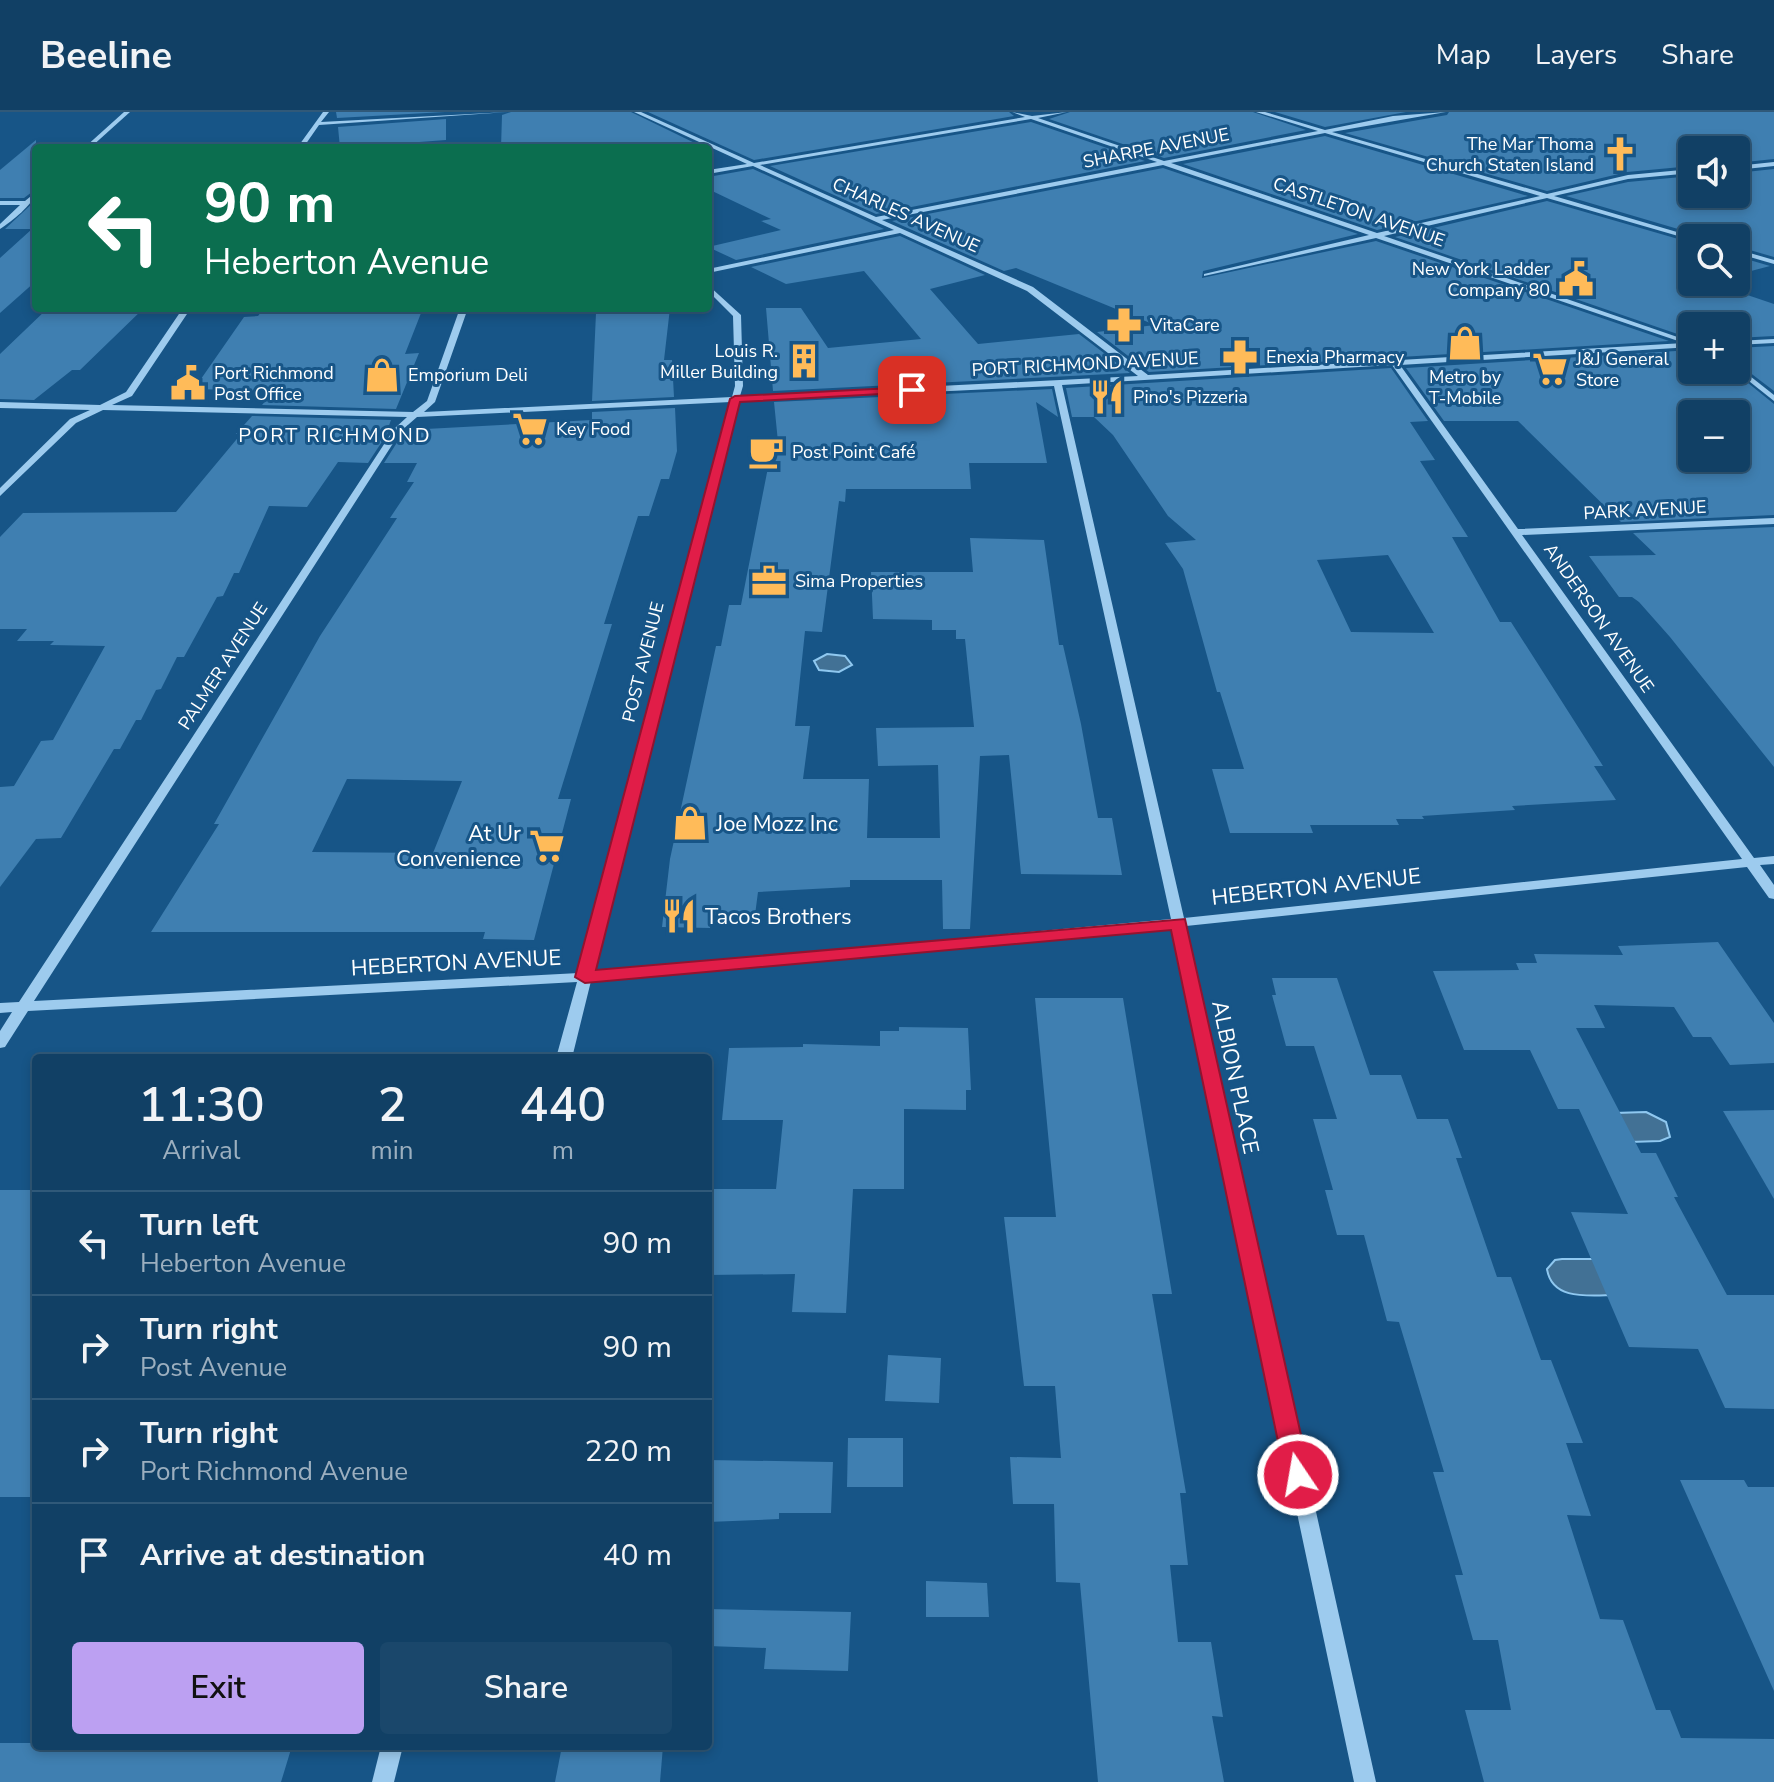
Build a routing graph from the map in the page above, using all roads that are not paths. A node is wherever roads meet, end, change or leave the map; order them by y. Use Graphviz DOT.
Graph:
graph roads {
  1 [pos="127,112"];
  2 [pos="326,112"];
  3 [pos="505,112"];
  4 [pos="637,112"];
  5 [pos="1015,112"];
  6 [pos="1064,112"];
  7 [pos="1259,112"];
  8 [pos="1443,112"];
  9 [pos="1031,118"];
  10 [pos="317,124"];
  11 [pos="1326,132"];
  12 [pos="91,144"];
  13 [pos="303,144"];
  14 [pos="708,144"];
  15 [pos="712,146"];
  16 [pos="1164,163"];
  17 [pos="753,164"];
  18 [pos="1774,164"];
  19 [pos="1750,167"];
  20 [pos="712,171"];
  21 [pos="1678,172"];
  22 [pos="1547,196"];
  23 [pos="32,198"];
  24 [pos="0,203"];
  25 [pos="27,203"];
  26 [pos="32,203"];
  27 [pos="876,219"];
  28 [pos="0,227"];
  29 [pos="902,231"];
  30 [pos="1678,234"];
  31 [pos="1378,235"];
  32 [pos="1750,254"];
  33 [pos="1772,260"];
  34 [pos="712,270"];
  35 [pos="1206,275"];
  36 [pos="712,291"];
  37 [pos="184,312"];
  38 [pos="463,312"];
  39 [pos="1678,339"];
  40 [pos="1774,341"];
  41 [pos="1750,342"];
  42 [pos="1678,345"];
  43 [pos="1394,362"];
  44 [pos="1145,377"];
  45 [pos="1750,379"];
  46 [pos="1057,383"];
  47 [pos="735,399"];
  48 [pos="1774,399"];
  49 [pos="0,405"];
  50 [pos="100,408"];
  51 [pos="415,415"];
  52 [pos="0,493"];
  53 [pos="1774,521"];
  54 [pos="1517,532"];
  55 [pos="1774,860"];
  56 [pos="1751,862"];
  57 [pos="1774,895"];
  58 [pos="1178,923"];
  59 [pos="585,977"];
  60 [pos="0,1008"];
  61 [pos="22,1008"];
  62 [pos="0,1043"];
  63 [pos="565,1054"];
  64 [pos="391,1750"];
  65 [pos="383,1782"];
  66 [pos="1365,1782"];
  1 -- 12 [label="street"];
  2 -- 10 [label="street"];
  3 -- 10 [label="street"];
  4 -- 14 [label="street, CHARLES AVENUE"];
  5 -- 9 [label="street, CASTLETON AVENUE"];
  6 -- 9 [label="street"];
  7 -- 11 [label="street"];
  8 -- 11 [label="street, SHARPE AVENUE"];
  9 -- 16 [label="street, CASTLETON AVENUE"];
  9 -- 17 [label="street"];
  10 -- 13 [label="street"];
  11 -- 16 [label="street, SHARPE AVENUE"];
  11 -- 22 [label="street"];
  15 -- 17 [label="street, CHARLES AVENUE"];
  16 -- 27 [label="street, SHARPE AVENUE"];
  16 -- 31 [label="street, CASTLETON AVENUE"];
  17 -- 20 [label="street"];
  17 -- 27 [label="street, CHARLES AVENUE"];
  18 -- 19 [label="street"];
  21 -- 22 [label="street"];
  22 -- 30 [label="street"];
  22 -- 31 [label="street"];
  23 -- 25 [label="street"];
  24 -- 25 [label="street"];
  25 -- 26 [label="street"];
  25 -- 28 [label="street"];
  27 -- 29 [label="street, CHARLES AVENUE"];
  29 -- 34 [label="street"];
  29 -- 44 [label="street, CHARLES AVENUE"];
  31 -- 35 [label="street"];
  31 -- 39 [label="street, CASTLETON AVENUE"];
  32 -- 33 [label="street"];
  36 -- 47 [label="street, POST AVENUE"];
  37 -- 50 [label="street"];
  38 -- 51 [label="street, PALMER AVENUE"];
  40 -- 41 [label="street"];
  42 -- 43 [label="street, PORT RICHMOND AVENUE"];
  43 -- 44 [label="street, PORT RICHMOND AVENUE"];
  43 -- 54 [label="street, ANDERSON AVENUE"];
  44 -- 46 [label="street, PORT RICHMOND AVENUE"];
  45 -- 48 [label="street"];
  46 -- 47 [label="street, PORT RICHMOND AVENUE"];
  46 -- 58 [label="street, ALBION PLACE"];
  47 -- 51 [label="street, PORT RICHMOND AVENUE"];
  47 -- 59 [label="street, POST AVENUE"];
  49 -- 50 [label="street, PORT RICHMOND AVENUE"];
  50 -- 51 [label="street, PORT RICHMOND AVENUE"];
  50 -- 52 [label="street"];
  51 -- 61 [label="street, PALMER AVENUE"];
  53 -- 54 [label="street, PARK AVENUE"];
  54 -- 56 [label="street, ANDERSON AVENUE"];
  55 -- 56 [label="street, HEBERTON AVENUE"];
  56 -- 57 [label="street, ANDERSON AVENUE"];
  56 -- 58 [label="street, HEBERTON AVENUE"];
  58 -- 59 [label="street, HEBERTON AVENUE"];
  58 -- 66 [label="street, ALBION PLACE"];
  59 -- 61 [label="street, HEBERTON AVENUE"];
  59 -- 63 [label="street, POST AVENUE"];
  60 -- 61 [label="street, HEBERTON AVENUE"];
  61 -- 62 [label="street, PALMER AVENUE"];
  64 -- 65 [label="street"];
}
